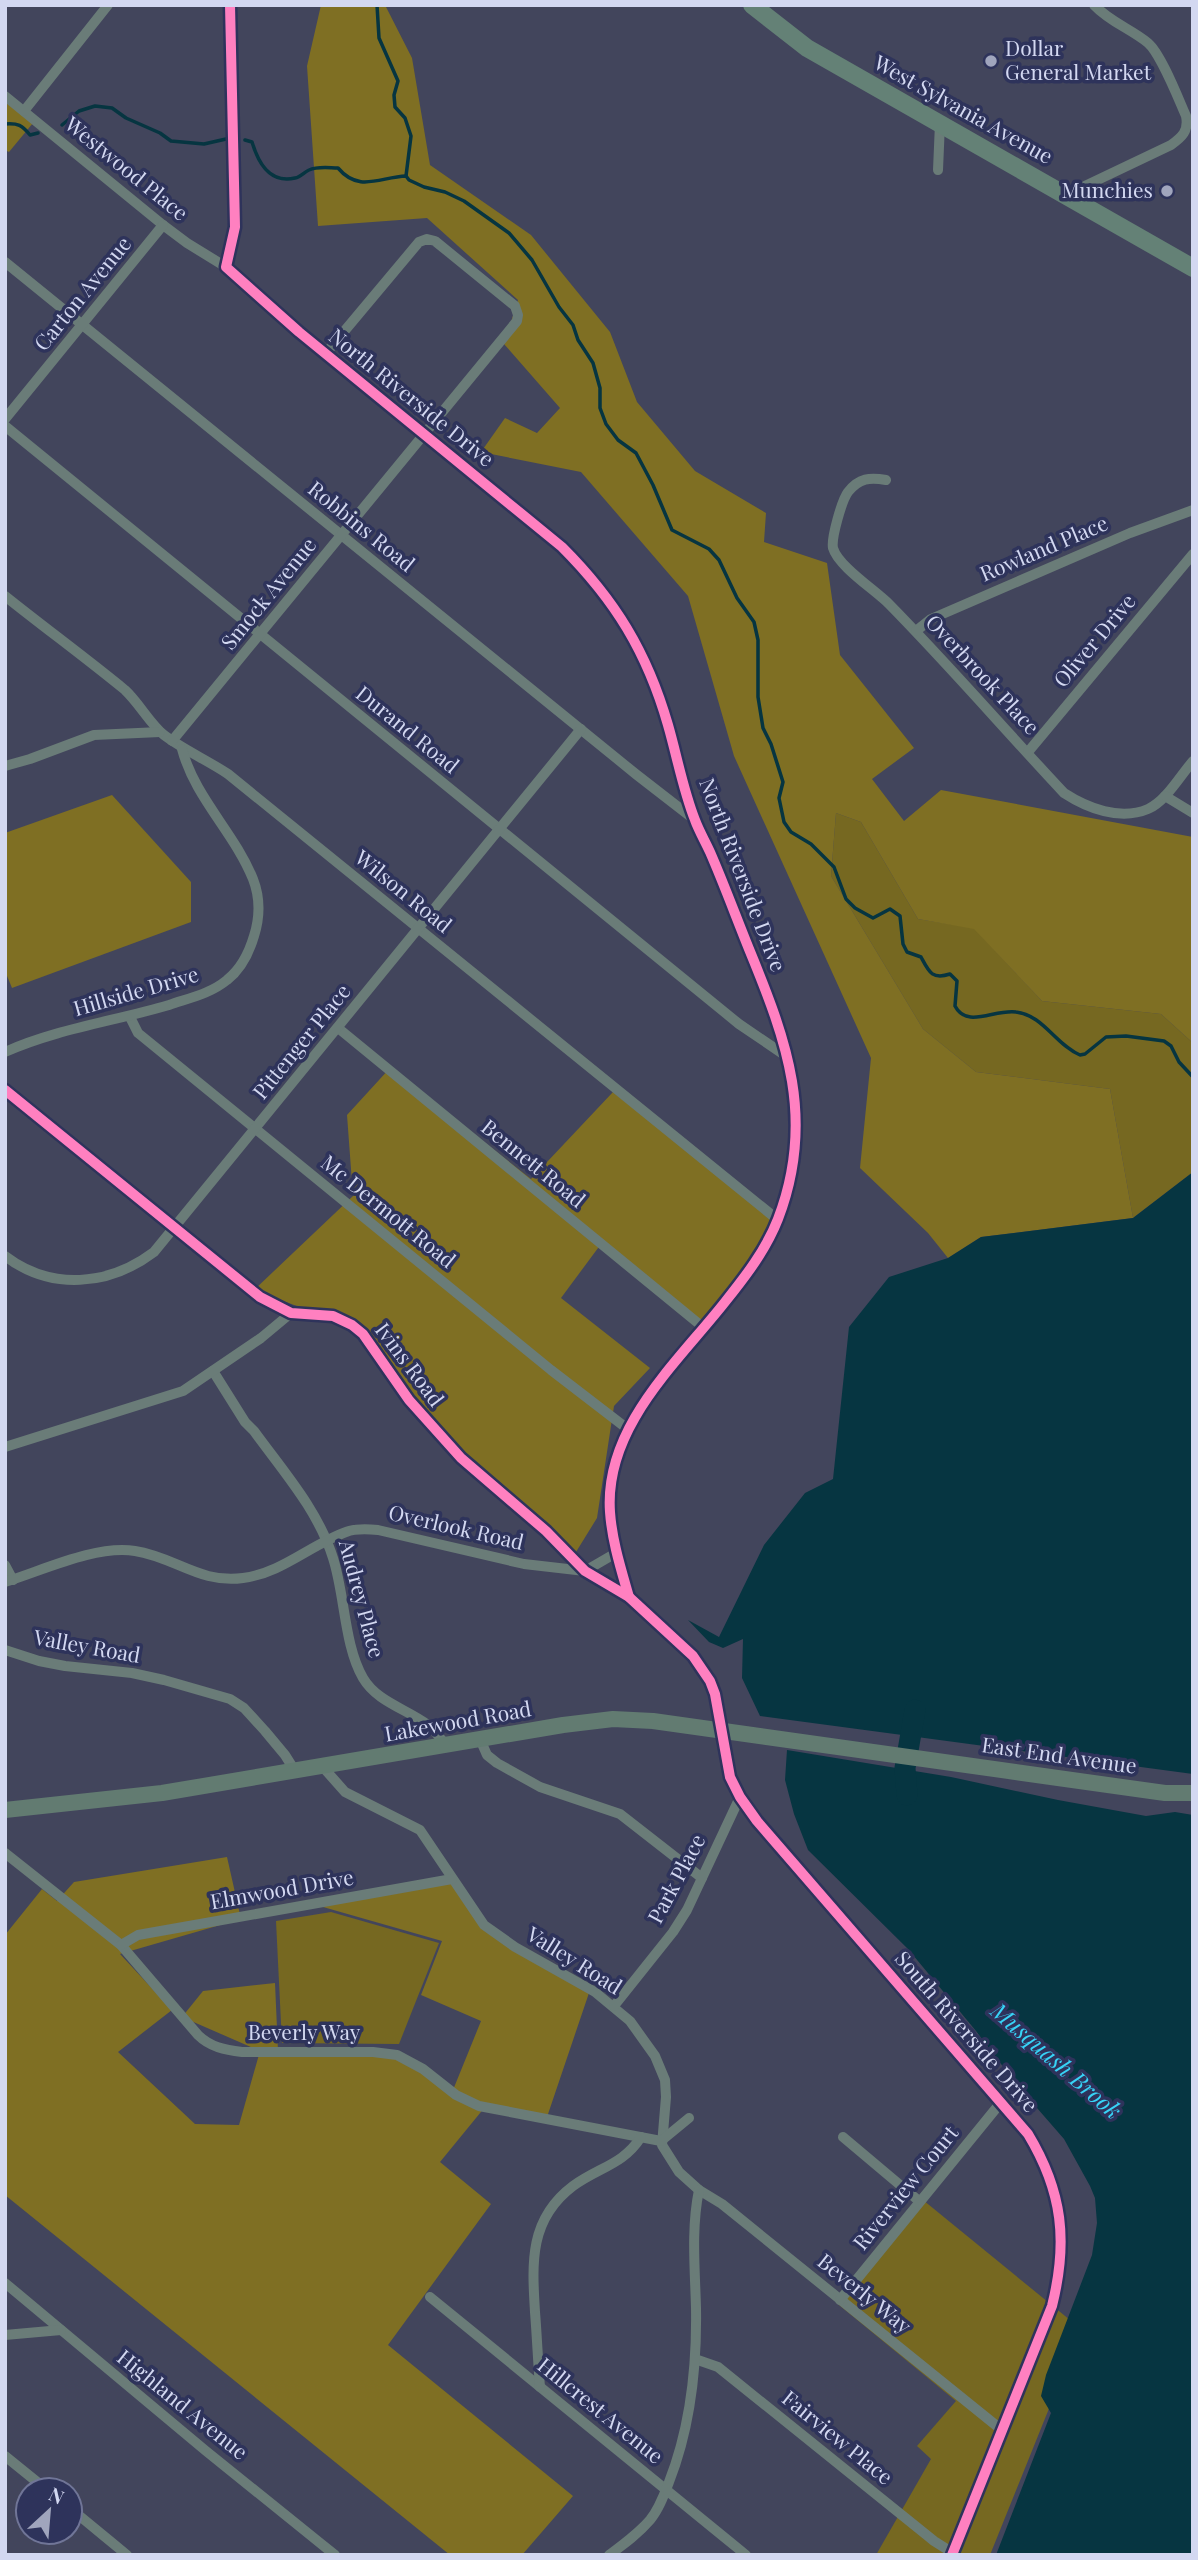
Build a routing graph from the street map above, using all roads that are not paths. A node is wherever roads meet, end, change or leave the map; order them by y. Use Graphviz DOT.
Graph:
graph roads {
  1 [pos="108,5"];
  2 [pos="230,5"];
  3 [pos="752,5"];
  4 [pos="1094,5"];
  5 [pos="5,96"];
  6 [pos="24,111"];
  7 [pos="940,123"];
  8 [pos="938,170"];
  9 [pos="1066,195"];
  10 [pos="163,225"];
  11 [pos="5,262"];
  12 [pos="226,267"];
  13 [pos="1193,268"];
  14 [pos="82,325"];
  15 [pos="326,353"];
  16 [pos="5,419"];
  17 [pos="5,426"];
  18 [pos="425,434"];
  19 [pos="886,480"];
  20 [pos="1193,510"];
  21 [pos="341,536"];
  22 [pos="1193,554"];
  23 [pos="5,596"];
  24 [pos="916,631"];
  25 [pos="260,635"];
  26 [pos="581,729"];
  27 [pos="160,732"];
  28 [pos="172,741"];
  29 [pos="182,748"];
  30 [pos="1028,752"];
  31 [pos="1193,761"];
  32 [pos="8,763"];
  33 [pos="1165,796"];
  34 [pos="1193,813"];
  35 [pos="695,820"];
  36 [pos="500,830"];
  37 [pos="419,930"];
  38 [pos="130,1017"];
  39 [pos="338,1028"];
  40 [pos="5,1052"];
  41 [pos="789,1058"];
  42 [pos="5,1090"];
  43 [pos="256,1129"];
  44 [pos="778,1220"];
  45 [pos="175,1228"];
  46 [pos="5,1256"];
  47 [pos="290,1313"];
  48 [pos="704,1328"];
  49 [pos="213,1371"];
  50 [pos="629,1430"];
  51 [pos="5,1447"];
  52 [pos="327,1541"];
  53 [pos="616,1553"];
  54 [pos="5,1565"];
  55 [pos="585,1571"];
  56 [pos="9,1581"];
  57 [pos="629,1597"];
  58 [pos="5,1650"];
  59 [pos="721,1731"];
  60 [pos="480,1739"];
  61 [pos="446,1745"];
  62 [pos="919,1757"];
  63 [pos="322,1766"];
  64 [pos="295,1771"];
  65 [pos="1193,1793"];
  66 [pos="740,1797"];
  67 [pos="8,1813"];
  68 [pos="5,1853"];
  69 [pos="702,1878"];
  70 [pos="452,1879"];
  71 [pos="121,1944"];
  72 [pos="614,2006"];
  73 [pos="1002,2101"];
  74 [pos="690,2118"];
  75 [pos="641,2137"];
  76 [pos="843,2137"];
  77 [pos="661,2141"];
  78 [pos="699,2190"];
  79 [pos="919,2201"];
  80 [pos="5,2283"];
  81 [pos="429,2297"];
  82 [pos="841,2300"];
  83 [pos="61,2330"];
  84 [pos="5,2335"];
  85 [pos="695,2359"];
  86 [pos="540,2387"];
  87 [pos="1003,2431"];
  88 [pos="5,2456"];
  89 [pos="30,2476"];
  90 [pos="666,2489"];
  91 [pos="84,2520"];
  92 [pos="953,2554"];
  93 [pos="127,2555"];
  94 [pos="335,2555"];
  95 [pos="609,2555"];
  96 [pos="746,2555"];
  1 -- 6 [label="street"];
  2 -- 12 [label="street"];
  3 -- 7 [label="main road, West Sylvania Avenue"];
  4 -- 9 [label="street"];
  5 -- 6 [label="street, Westwood Place"];
  6 -- 10 [label="street, Westwood Place"];
  7 -- 8 [label="street"];
  7 -- 9 [label="main road, West Sylvania Avenue"];
  9 -- 13 [label="main road, West Sylvania Avenue"];
  10 -- 12 [label="street, Westwood Place"];
  10 -- 14 [label="street, Carton Avenue"];
  11 -- 14 [label="street, Robbins Road"];
  12 -- 15 [label="street, North Riverside Drive"];
  14 -- 16 [label="street, Carton Avenue"];
  14 -- 21 [label="street, Robbins Road"];
  15 -- 18 [label="street, North Riverside Drive"];
  15 -- 18 [label="street, Smock Avenue"];
  17 -- 25 [label="street, Durand Road"];
  18 -- 21 [label="street, Smock Avenue"];
  18 -- 35 [label="street, North Riverside Drive"];
  19 -- 24 [label="street, Overbrook Place"];
  20 -- 24 [label="street, Rowland Place"];
  21 -- 25 [label="street, Smock Avenue"];
  21 -- 26 [label="street, Robbins Road"];
  22 -- 30 [label="street, Oliver Drive"];
  23 -- 27 [label="street, Wilson Road"];
  24 -- 30 [label="street, Overbrook Place"];
  25 -- 28 [label="street, Smock Avenue"];
  25 -- 36 [label="street, Durand Road"];
  26 -- 35 [label="street, Robbins Road"];
  26 -- 36 [label="street, Pittenger Place"];
  27 -- 28 [label="street, Wilson Road"];
  27 -- 32 [label="street"];
  28 -- 29 [label="street, Wilson Road"];
  29 -- 37 [label="street, Wilson Road"];
  29 -- 38 [label="street, Hillside Drive"];
  30 -- 33 [label="street, Overbrook Place"];
  31 -- 33 [label="street"];
  33 -- 34 [label="street"];
  35 -- 41 [label="street, North Riverside Drive"];
  36 -- 37 [label="street, Pittenger Place"];
  36 -- 41 [label="street, Durand Road"];
  37 -- 39 [label="street, Pittenger Place"];
  37 -- 44 [label="street, Wilson Road"];
  38 -- 40 [label="street, Hillside Drive"];
  38 -- 43 [label="street, Mc Dermott Road"];
  39 -- 43 [label="street, Pittenger Place"];
  39 -- 48 [label="street, Bennett Road"];
  41 -- 44 [label="street, North Riverside Drive"];
  42 -- 45 [label="street, Ivins Road"];
  43 -- 45 [label="street, Pittenger Place"];
  43 -- 50 [label="street, Mc Dermott Road"];
  44 -- 48 [label="street, North Riverside Drive"];
  45 -- 46 [label="street, Pittenger Place"];
  45 -- 47 [label="street, Ivins Road"];
  47 -- 49 [label="street"];
  47 -- 55 [label="street, Ivins Road"];
  48 -- 50 [label="street, North Riverside Drive"];
  49 -- 51 [label="street"];
  49 -- 52 [label="street, Audrey Place"];
  50 -- 53 [label="street, North Riverside Drive"];
  52 -- 55 [label="street, Overlook Road"];
  52 -- 56 [label="street, Overlook Road"];
  52 -- 61 [label="street, Audrey Place"];
  53 -- 55 [label="street"];
  53 -- 57 [label="street, North Riverside Drive"];
  54 -- 56 [label="street"];
  55 -- 57 [label="street, Ivins Road"];
  57 -- 59 [label="street, South Riverside Drive"];
  58 -- 64 [label="street, Valley Road"];
  59 -- 60 [label="street, Lakewood Road"];
  59 -- 62 [label="street, Lakewood Road"];
  59 -- 66 [label="street, South Riverside Drive"];
  60 -- 61 [label="street, Lakewood Road"];
  60 -- 69 [label="street"];
  61 -- 63 [label="street, Lakewood Road"];
  62 -- 65 [label="street, East End Avenue"];
  63 -- 64 [label="street, Lakewood Road"];
  63 -- 70 [label="street, Valley Road"];
  64 -- 67 [label="street, Lakewood Road"];
  66 -- 69 [label="street, Park Place"];
  66 -- 73 [label="street, South Riverside Drive"];
  68 -- 71 [label="street, Beverly Way"];
  69 -- 72 [label="street, Park Place"];
  70 -- 71 [label="street, Elmwood Drive"];
  70 -- 72 [label="street, Valley Road"];
  71 -- 75 [label="street, Beverly Way"];
  72 -- 77 [label="street, Valley Road"];
  73 -- 79 [label="street, Riverview Court"];
  73 -- 87 [label="street, South Riverside Drive"];
  74 -- 77 [label="street"];
  75 -- 77 [label="street, Beverly Way"];
  75 -- 86 [label="street"];
  76 -- 79 [label="street"];
  77 -- 78 [label="street"];
  78 -- 82 [label="street, Beverly Way"];
  78 -- 85 [label="street"];
  79 -- 82 [label="street, Riverview Court"];
  80 -- 83 [label="street, Highland Avenue"];
  81 -- 86 [label="street, Hillcrest Avenue"];
  82 -- 87 [label="street, Beverly Way"];
  83 -- 84 [label="street"];
  83 -- 94 [label="street, Highland Avenue"];
  85 -- 90 [label="street"];
  85 -- 92 [label="street, Fairview Place"];
  86 -- 90 [label="street, Hillcrest Avenue"];
  87 -- 92 [label="street, South Riverside Drive"];
  88 -- 89 [label="street"];
  90 -- 95 [label="street"];
  90 -- 96 [label="street, Hillcrest Avenue"];
  91 -- 93 [label="street"];
}
